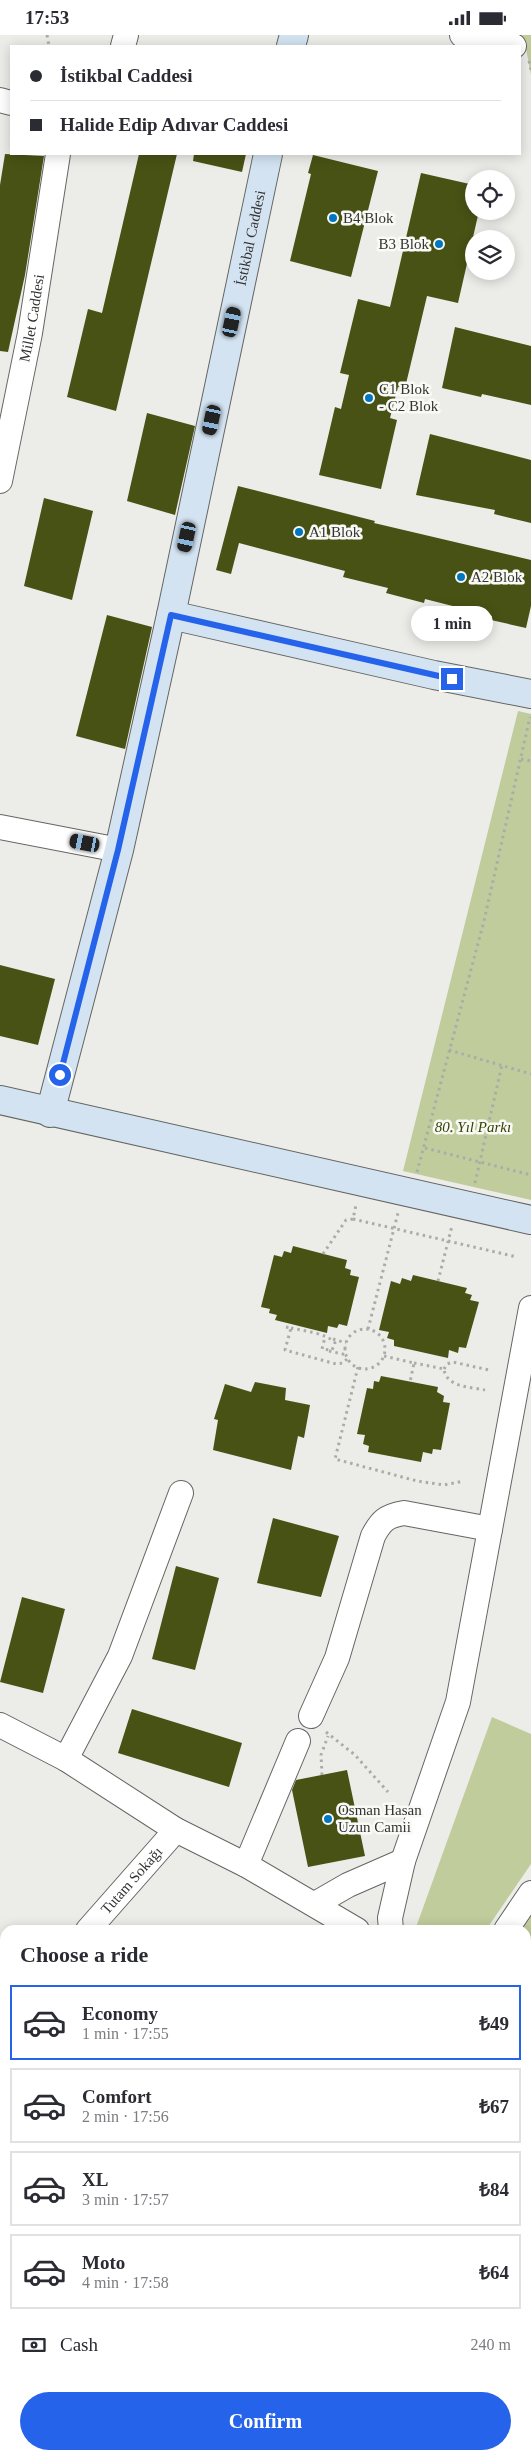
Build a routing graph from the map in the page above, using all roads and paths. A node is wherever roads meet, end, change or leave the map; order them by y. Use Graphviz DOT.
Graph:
graph roads {
  1 [pos="462,35"];
  2 [pos="509,45"];
  3 [pos="58,155"];
  4 [pos="268,155"];
  5 [pos="0,481"];
  6 [pos="171,615"];
  7 [pos="531,694"];
  8 [pos="531,711"];
  9 [pos="521,759"];
  10 [pos="531,761"];
  11 [pos="0,827"];
  12 [pos="118,850"];
  13 [pos="449,1050"];
  14 [pos="502,1065"];
  15 [pos="531,1074"];
  16 [pos="0,1100"];
  17 [pos="50,1113"];
  18 [pos="424,1148"];
  19 [pos="480,1162"];
  20 [pos="531,1175"];
  21 [pos="414,1181"];
  22 [pos="473,1187"];
  23 [pos="358,1197"];
  24 [pos="399,1207"];
  25 [pos="353,1219"];
  26 [pos="454,1220"];
  27 [pos="531,1220"];
  28 [pos="394,1229"];
  29 [pos="449,1240"];
  30 [pos="323,1253"];
  31 [pos="517,1257"];
  32 [pos="438,1281"];
  33 [pos="531,1308"];
  34 [pos="368,1329"];
  35 [pos="325,1337"];
  36 [pos="330,1338"];
  37 [pos="346,1343"];
  38 [pos="328,1351"];
  39 [pos="347,1356"];
  40 [pos="384,1356"];
  41 [pos="414,1363"];
  42 [pos="358,1367"];
  43 [pos="444,1369"];
  44 [pos="489,1371"];
  45 [pos="410,1382"];
  46 [pos="485,1390"];
  47 [pos="464,1481"];
  48 [pos="181,1493"];
  49 [pos="490,1529"];
  50 [pos="311,1716"];
  51 [pos="0,1725"];
  52 [pos="328,1736"];
  53 [pos="298,1741"];
  54 [pos="66,1759"];
  55 [pos="322,1775"];
  56 [pos="388,1792"];
  57 [pos="176,1830"];
  58 [pos="403,1861"];
  59 [pos="246,1865"];
  60 [pos="531,1893"];
  61 [pos="315,1904"];
  62 [pos="92,1925"];
  63 [pos="349,1925"];
  64 [pos="391,1925"];
  65 [pos="509,1925"];
  1 -- 2 [label="street"];
  3 -- 5 [label="street, Millet Caddesi"];
  4 -- 6 [label="street, İstikbal Caddesi"];
  6 -- 7 [label="street"];
  6 -- 12 [label="street, İstikbal Caddesi"];
  8 -- 9 [label="path"];
  9 -- 10 [label="path"];
  9 -- 13 [label="path"];
  11 -- 12 [label="street"];
  12 -- 17 [label="street, İstikbal Caddesi"];
  13 -- 14 [label="path"];
  13 -- 18 [label="path"];
  14 -- 15 [label="path"];
  14 -- 19 [label="path"];
  16 -- 17 [label="street"];
  17 -- 27 [label="street"];
  18 -- 19 [label="path"];
  18 -- 21 [label="path"];
  19 -- 20 [label="path"];
  19 -- 22 [label="path"];
  23 -- 25 [label="path"];
  24 -- 28 [label="path"];
  25 -- 28 [label="path"];
  25 -- 30 [label="path"];
  26 -- 29 [label="path"];
  28 -- 29 [label="path"];
  28 -- 34 [label="path"];
  29 -- 31 [label="path"];
  29 -- 32 [label="path"];
  33 -- 49 [label="street"];
  34 -- 37 [label="path"];
  34 -- 40 [label="path"];
  35 -- 36 [label="path"];
  35 -- 38 [label="path"];
  35 -- 39 [label="path"];
  36 -- 37 [label="path"];
  36 -- 38 [label="path"];
  37 -- 39 [label="path"];
  38 -- 39 [label="path"];
  39 -- 42 [label="path"];
  40 -- 41 [label="path"];
  40 -- 42 [label="path"];
  41 -- 43 [label="path"];
  41 -- 45 [label="path"];
  42 -- 47 [label="path"];
  43 -- 44 [label="path"];
  43 -- 46 [label="path"];
  48 -- 54 [label="street"];
  49 -- 50 [label="street"];
  49 -- 58 [label="street"];
  50 -- 52 [label="path"];
  51 -- 54 [label="street"];
  52 -- 55 [label="path"];
  52 -- 56 [label="path"];
  53 -- 59 [label="street"];
  54 -- 57 [label="street"];
  57 -- 59 [label="street"];
  57 -- 62 [label="street, Tutam Sokağı"];
  58 -- 61 [label="street"];
  58 -- 64 [label="street"];
  59 -- 61 [label="street"];
  60 -- 65 [label="street"];
  61 -- 63 [label="street"];
}
